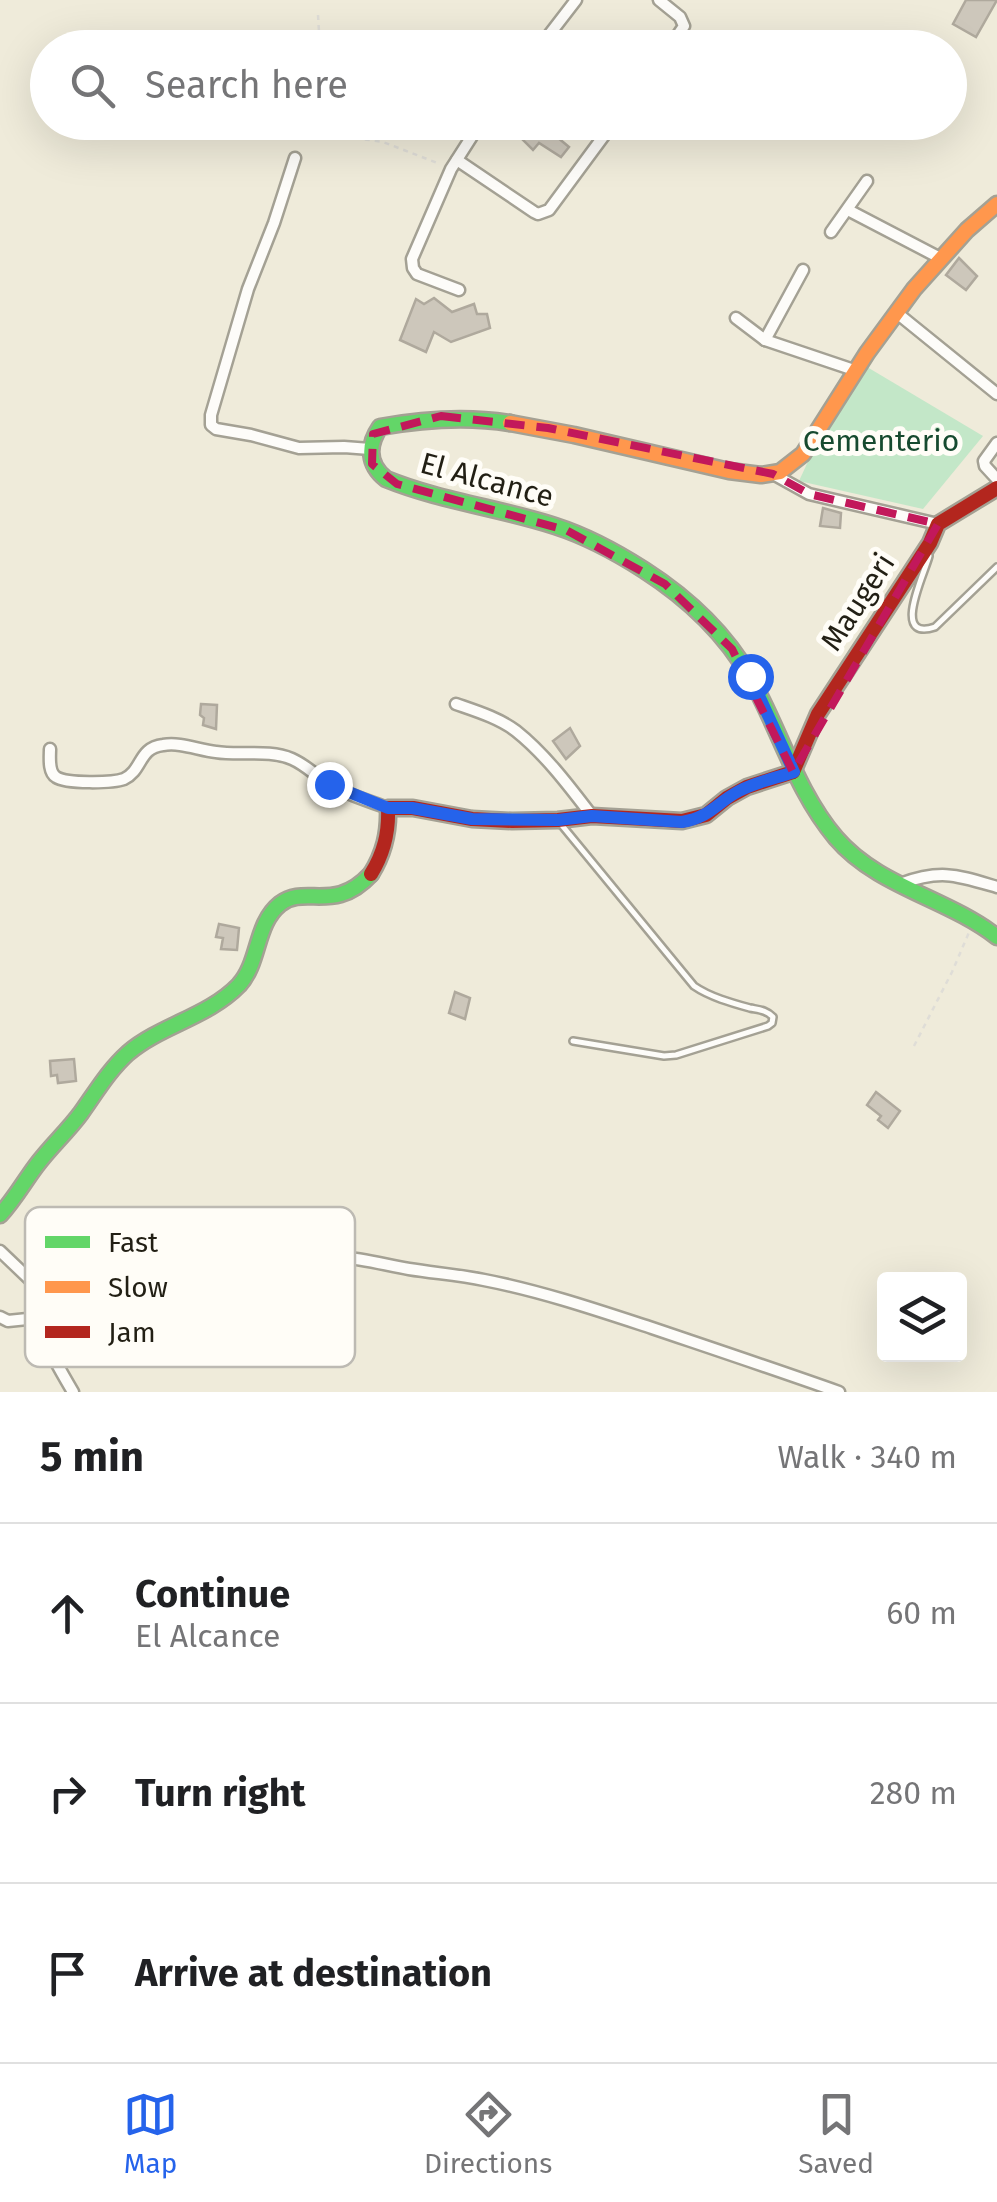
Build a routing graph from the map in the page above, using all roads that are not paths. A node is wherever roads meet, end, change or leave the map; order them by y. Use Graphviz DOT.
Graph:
graph roads {
  1 [pos="576,0"];
  2 [pos="659,0"];
  3 [pos="553,30"];
  4 [pos="681,30"];
  5 [pos="469,140"];
  6 [pos="601,140"];
  7 [pos="295,158"];
  8 [pos="454,164"];
  9 [pos="867,182"];
  10 [pos="997,204"];
  11 [pos="848,210"];
  12 [pos="831,232"];
  13 [pos="940,258"];
  14 [pos="802,270"];
  15 [pos="459,290"];
  16 [pos="896,313"];
  17 [pos="736,318"];
  18 [pos="765,340"];
  19 [pos="854,370"];
  20 [pos="997,394"];
  21 [pos="997,443"];
  22 [pos="370,449"];
  23 [pos="774,474"];
  24 [pos="997,478"];
  25 [pos="997,488"];
  26 [pos="938,524"];
  27 [pos="930,543"];
  28 [pos="997,567"];
  29 [pos="456,704"];
  30 [pos="50,748"];
  31 [pos="794,772"];
  32 [pos="388,808"];
  33 [pos="592,816"];
  34 [pos="558,820"];
  35 [pos="900,884"];
  36 [pos="997,887"];
  37 [pos="997,938"];
  38 [pos="573,1041"];
  39 [pos="0,1215"];
  40 [pos="0,1251"];
  41 [pos="355,1259"];
  42 [pos="25,1274"];
  43 [pos="4,1319"];
  44 [pos="0,1336"];
  45 [pos="59,1367"];
  46 [pos="73,1392"];
  47 [pos="839,1392"];
  1 -- 3 [label="street"];
  2 -- 4 [label="street"];
  5 -- 8 [label="street"];
  6 -- 8 [label="street"];
  7 -- 22 [label="street"];
  8 -- 15 [label="street"];
  9 -- 11 [label="street"];
  10 -- 13 [label="street"];
  11 -- 12 [label="street"];
  11 -- 13 [label="street"];
  13 -- 16 [label="street"];
  14 -- 18 [label="street"];
  16 -- 19 [label="street"];
  16 -- 20 [label="street"];
  17 -- 18 [label="street"];
  18 -- 19 [label="street"];
  19 -- 23 [label="street"];
  21 -- 24 [label="street"];
  22 -- 23 [label="street, El Alcance"];
  22 -- 31 [label="street, El Alcance"];
  23 -- 26 [label="street, El Alcance"];
  25 -- 26 [label="street"];
  26 -- 27 [label="street, Maugeri"];
  27 -- 28 [label="lane"];
  27 -- 31 [label="street, Maugeri"];
  29 -- 33 [label="street"];
  30 -- 32 [label="street"];
  31 -- 33 [label="street"];
  31 -- 35 [label="street, El Alcance"];
  32 -- 34 [label="street"];
  32 -- 39 [label="street"];
  33 -- 34 [label="street"];
  34 -- 38 [label="lane"];
  35 -- 36 [label="street"];
  35 -- 37 [label="street, El Alcance"];
  40 -- 42 [label="street"];
  41 -- 47 [label="street"];
  43 -- 44 [label="street"];
  45 -- 46 [label="street"];
}
